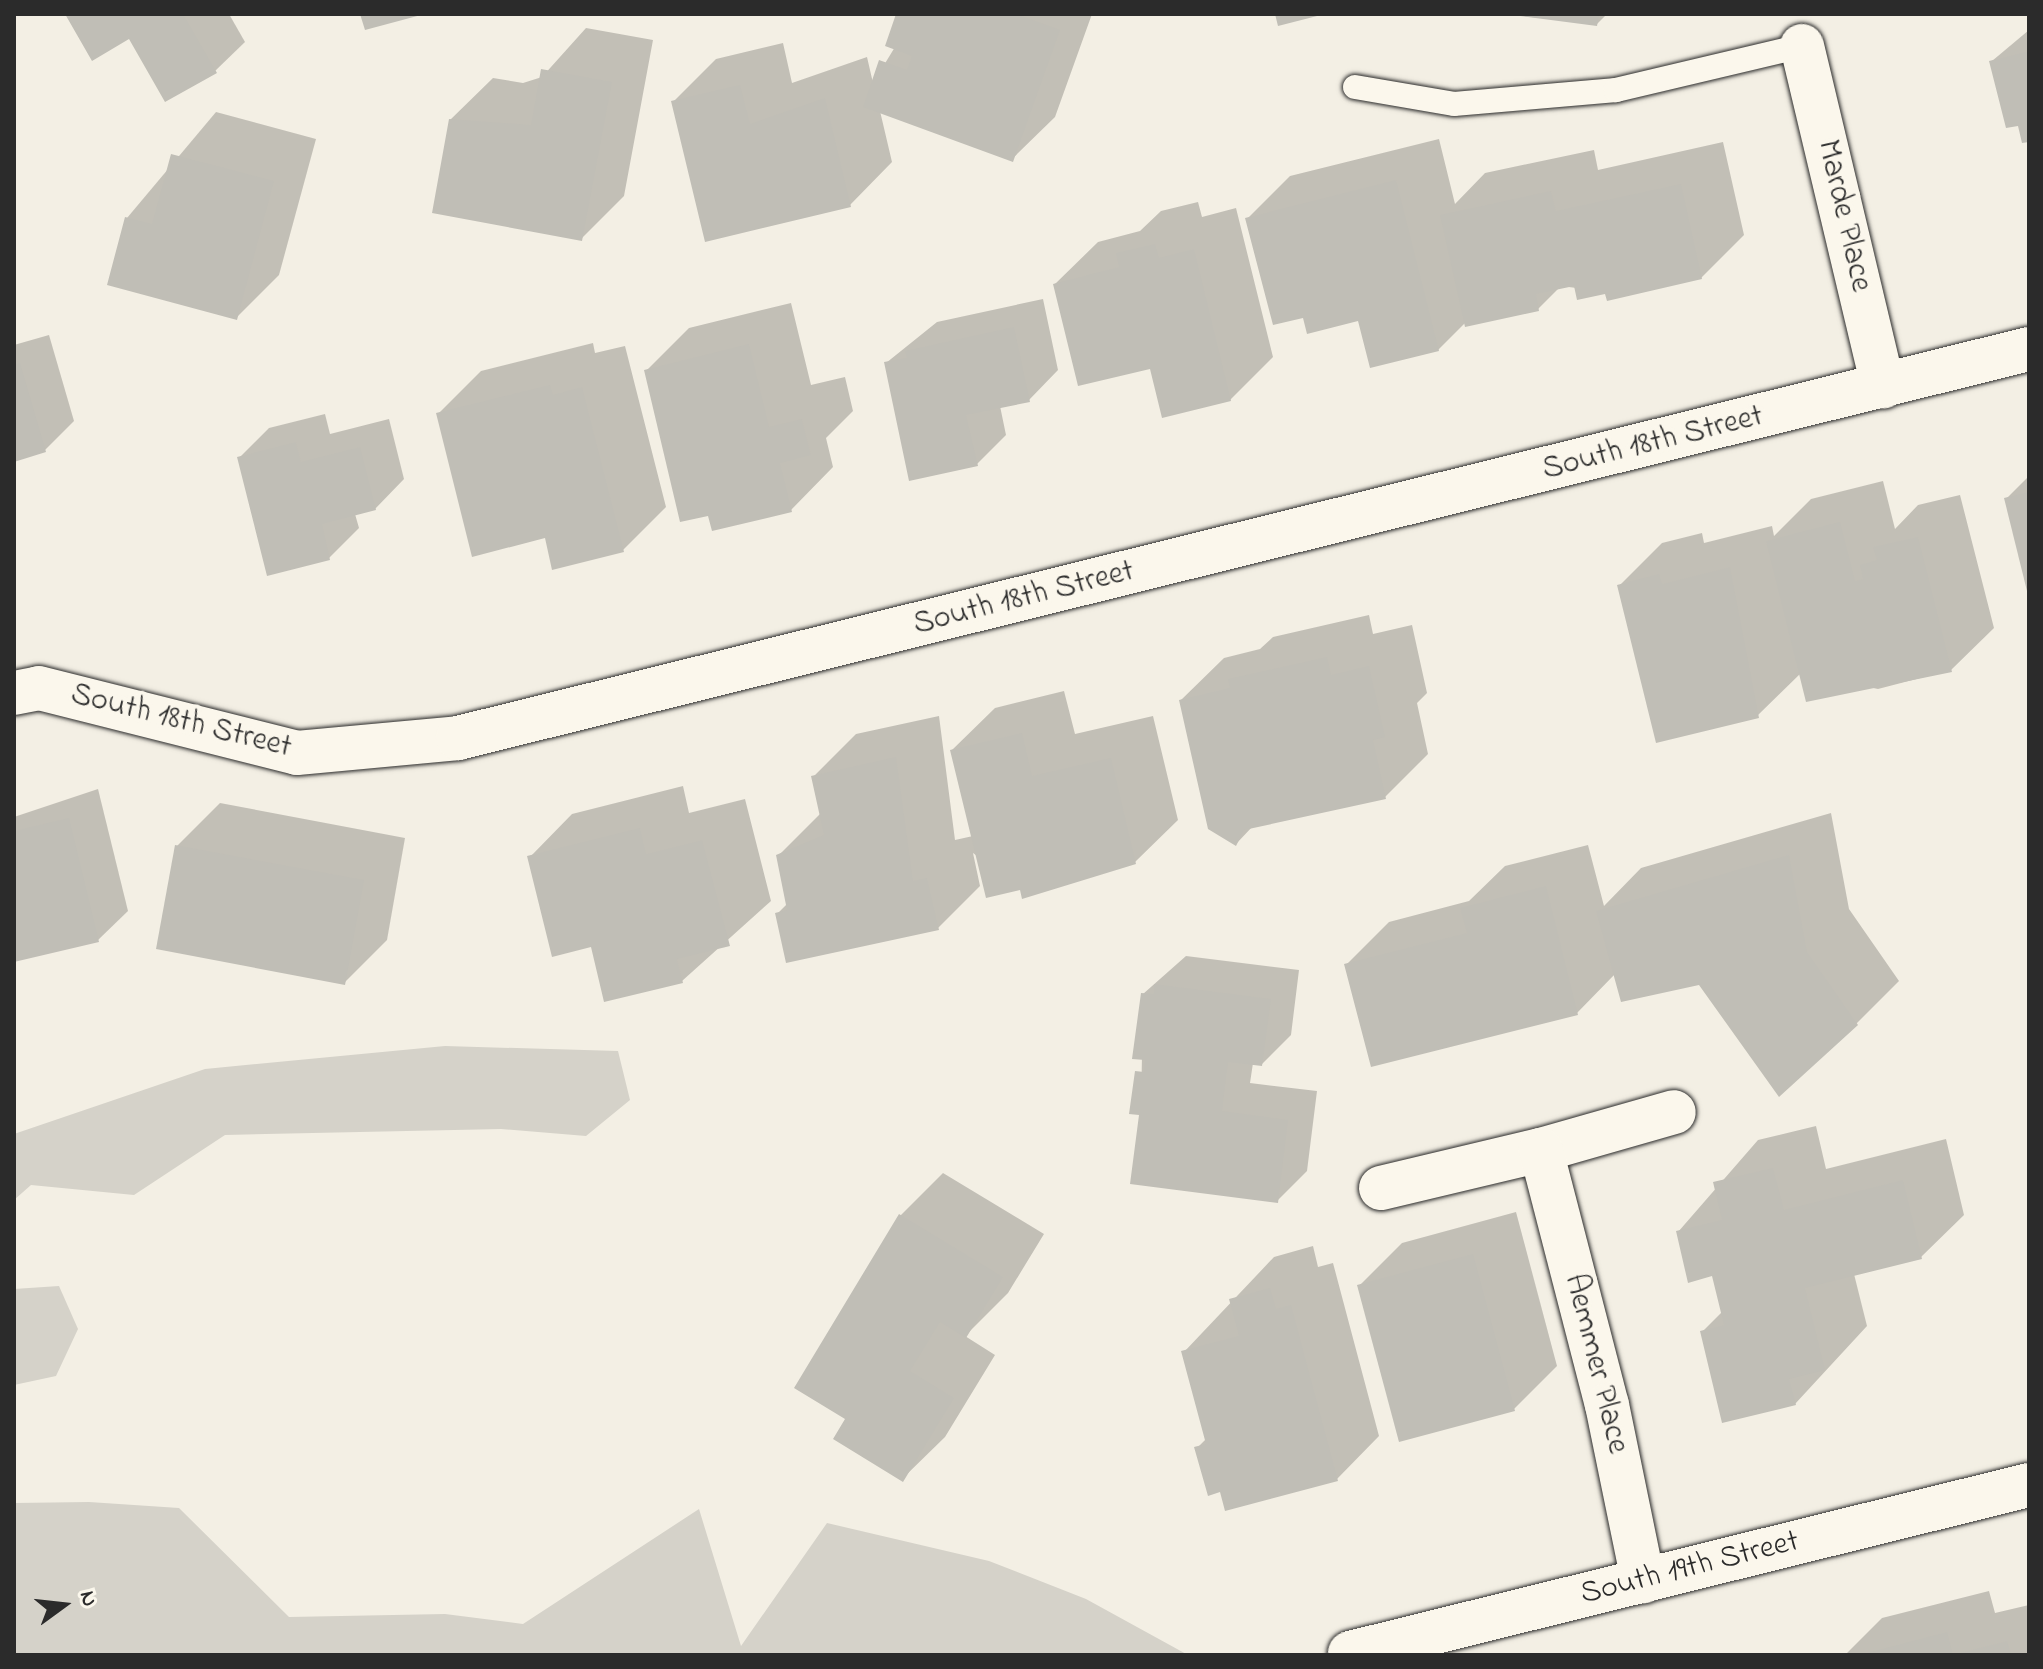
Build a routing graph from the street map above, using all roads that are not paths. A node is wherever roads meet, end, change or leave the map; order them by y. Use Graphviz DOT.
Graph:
graph roads {
  1 [pos="1802,46"];
  2 [pos="1355,87"];
  3 [pos="2029,349"];
  4 [pos="1883,387"];
  5 [pos="14,693"];
  6 [pos="1674,1112"];
  7 [pos="1541,1150"];
  8 [pos="1381,1188"];
  9 [pos="2029,1485"];
  10 [pos="1643,1581"];
  11 [pos="1350,1653"];
  1 -- 2 [label="lane"];
  1 -- 4 [label="street, Marde Place"];
  3 -- 4 [label="street, South 18th Street"];
  4 -- 5 [label="street, South 18th Street"];
  6 -- 7 [label="street"];
  7 -- 8 [label="street"];
  7 -- 10 [label="street, Aemmer Place"];
  9 -- 10 [label="street, South 19th Street"];
  10 -- 11 [label="street, South 19th Street"];
}
